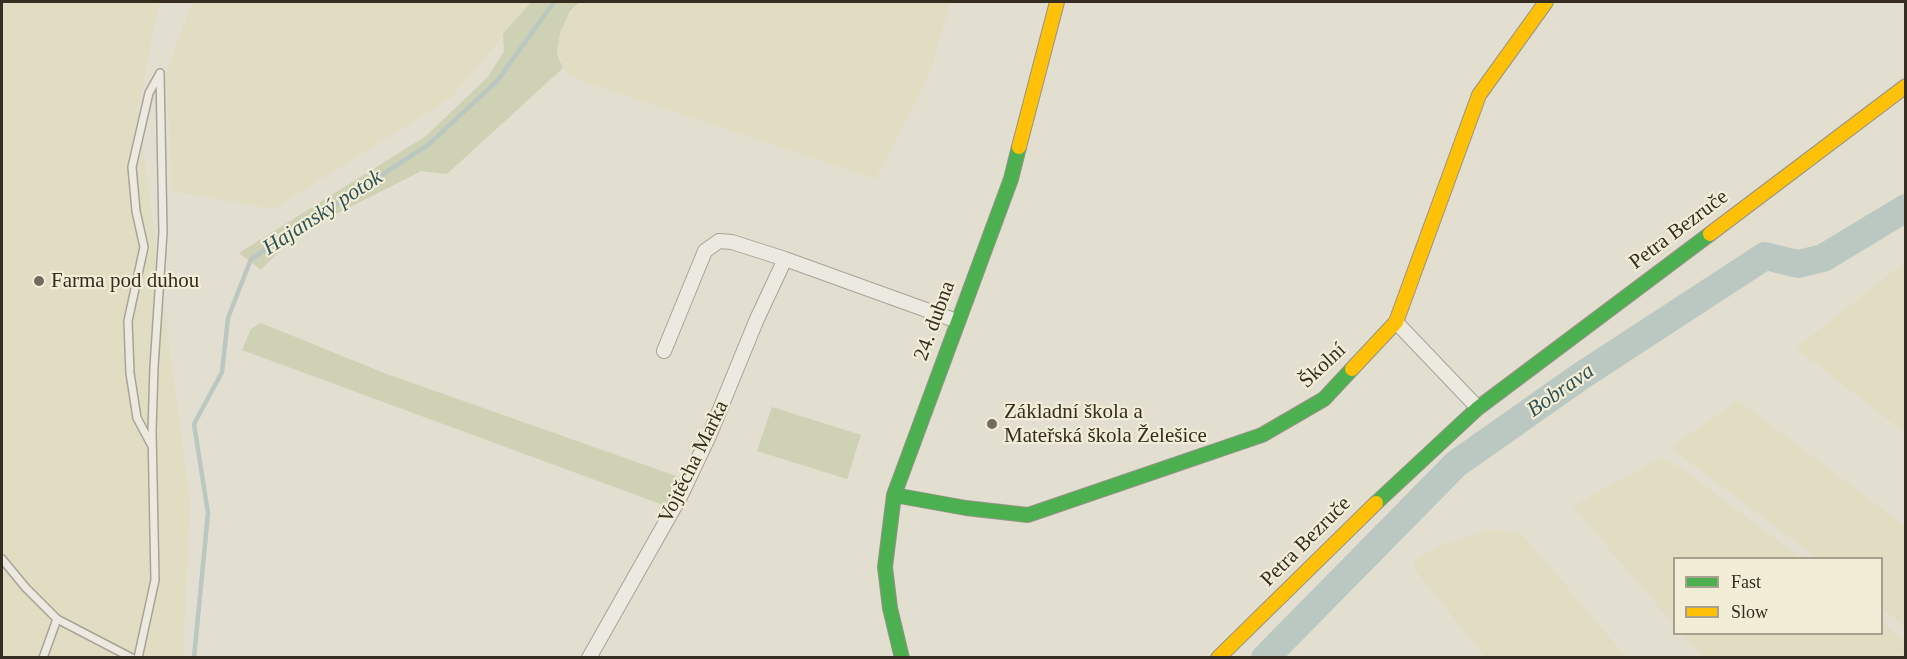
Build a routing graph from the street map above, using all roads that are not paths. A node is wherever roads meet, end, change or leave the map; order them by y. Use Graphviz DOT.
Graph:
graph roads {
  1 [pos="1057,2"];
  2 [pos="1546,2"];
  3 [pos="1905,86"];
  4 [pos="785,259"];
  5 [pos="957,321"];
  6 [pos="1396,322"];
  7 [pos="664,351"];
  8 [pos="1478,408"];
  9 [pos="153,449"];
  10 [pos="894,495"];
  11 [pos="2,559"];
  12 [pos="57,618"];
  13 [pos="43,657"];
  14 [pos="132,657"];
  15 [pos="138,657"];
  16 [pos="590,657"];
  17 [pos="902,657"];
  18 [pos="1218,657"];
  1 -- 5 [label="street, 24. dubna"];
  2 -- 6 [label="street, Školní"];
  3 -- 8 [label="street, Petra Bezruče"];
  4 -- 5 [label="street"];
  4 -- 7 [label="street"];
  4 -- 16 [label="street, Vojtěcha Marka"];
  5 -- 10 [label="street, 24. dubna"];
  6 -- 8 [label="street"];
  6 -- 10 [label="street, Školní"];
  8 -- 18 [label="street, Petra Bezruče"];
  9 -- 9 [label="lane"];
  9 -- 15 [label="lane"];
  10 -- 17 [label="street, 24. dubna"];
  11 -- 12 [label="lane"];
  12 -- 13 [label="lane"];
  12 -- 14 [label="lane"];
}
